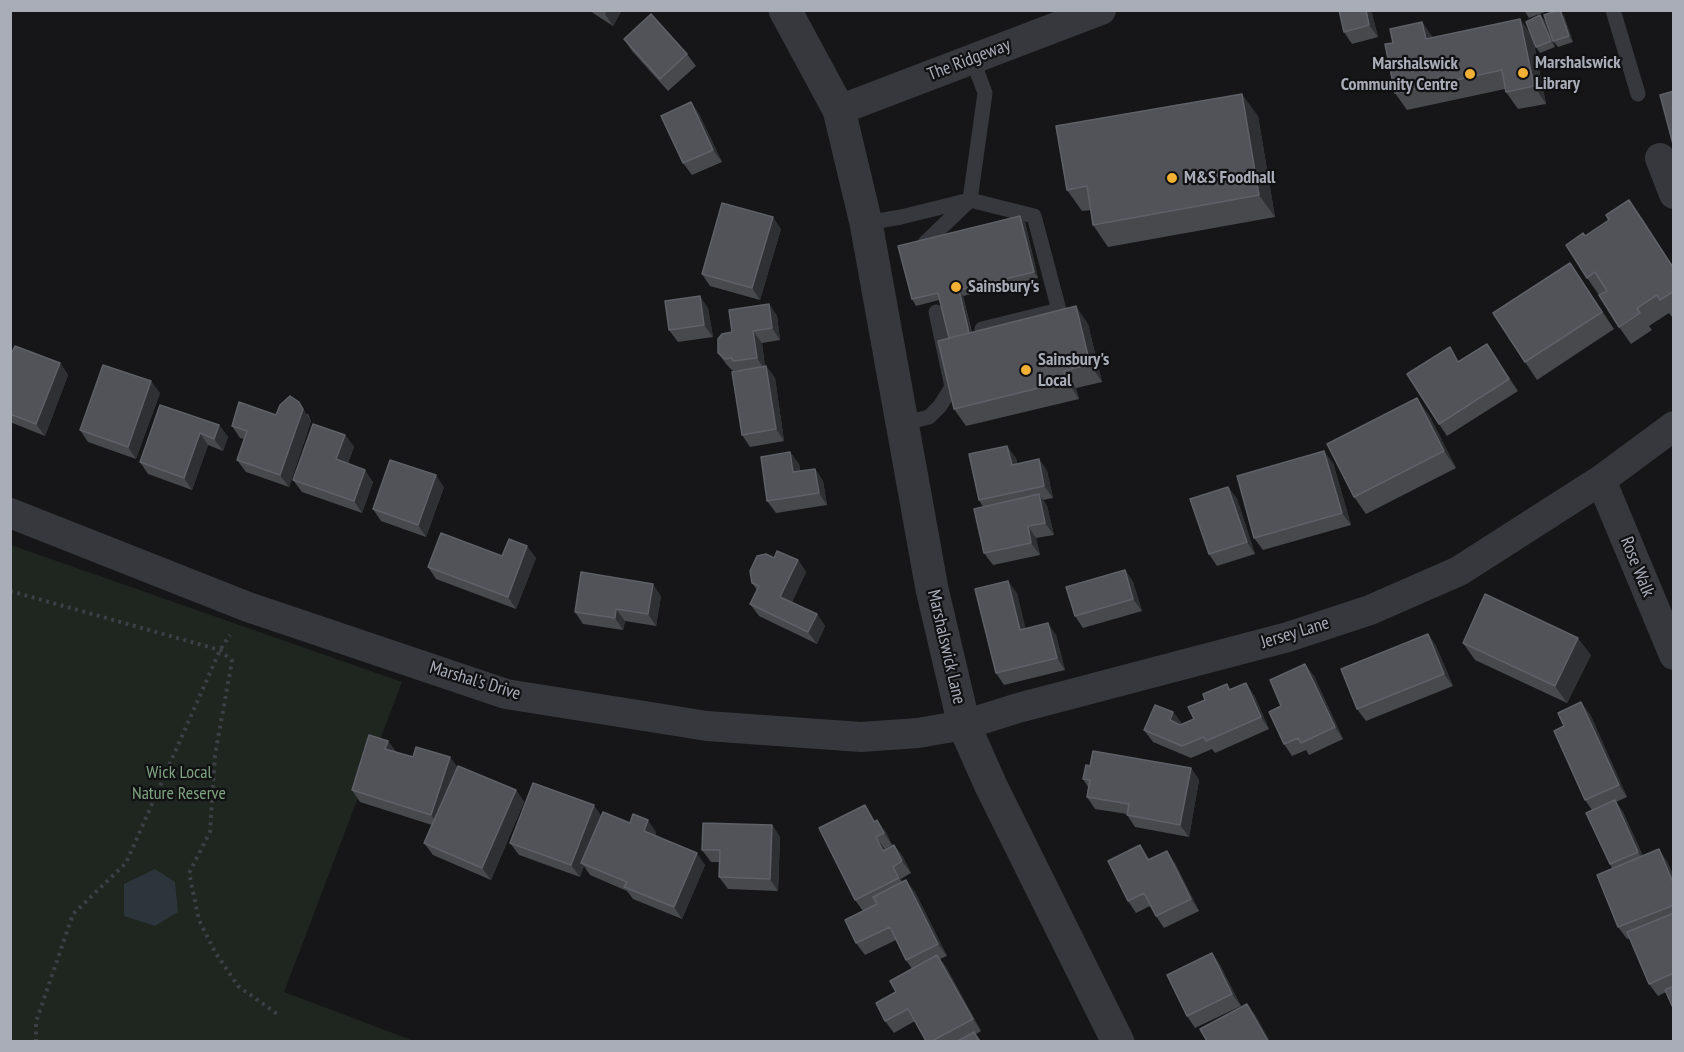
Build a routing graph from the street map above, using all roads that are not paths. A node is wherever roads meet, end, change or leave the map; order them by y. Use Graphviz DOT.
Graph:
graph roads {
  1 [pos="785,10"];
  2 [pos="1613,10"];
  3 [pos="1083,14"];
  4 [pos="972,58"];
  5 [pos="1638,94"];
  6 [pos="839,111"];
  7 [pos="1660,158"];
  8 [pos="1674,194"];
  9 [pos="970,200"];
  10 [pos="866,223"];
  11 [pos="925,243"];
  12 [pos="936,312"];
  13 [pos="982,329"];
  14 [pos="902,424"];
  15 [pos="1674,426"];
  16 [pos="1601,480"];
  17 [pos="10,513"];
  18 [pos="1674,655"];
  19 [pos="964,725"];
  20 [pos="1118,1041"];
  1 -- 6 [label="street, Marshalswick Lane"];
  2 -- 5 [label="lane"];
  3 -- 4 [label="street, The Ridgeway"];
  4 -- 6 [label="street, The Ridgeway"];
  4 -- 9 [label="lane"];
  6 -- 10 [label="street, Marshalswick Lane"];
  7 -- 8 [label="street"];
  9 -- 10 [label="lane"];
  9 -- 11 [label="lane"];
  9 -- 13 [label="lane"];
  10 -- 14 [label="street, Marshalswick Lane"];
  12 -- 14 [label="lane"];
  14 -- 19 [label="street, Marshalswick Lane"];
  15 -- 16 [label="street, Jersey Lane"];
  16 -- 18 [label="street, Rose Walk"];
  16 -- 19 [label="street, Jersey Lane"];
  17 -- 19 [label="street, Marshal's Drive"];
  19 -- 20 [label="street, Marshalswick Lane"];
}
